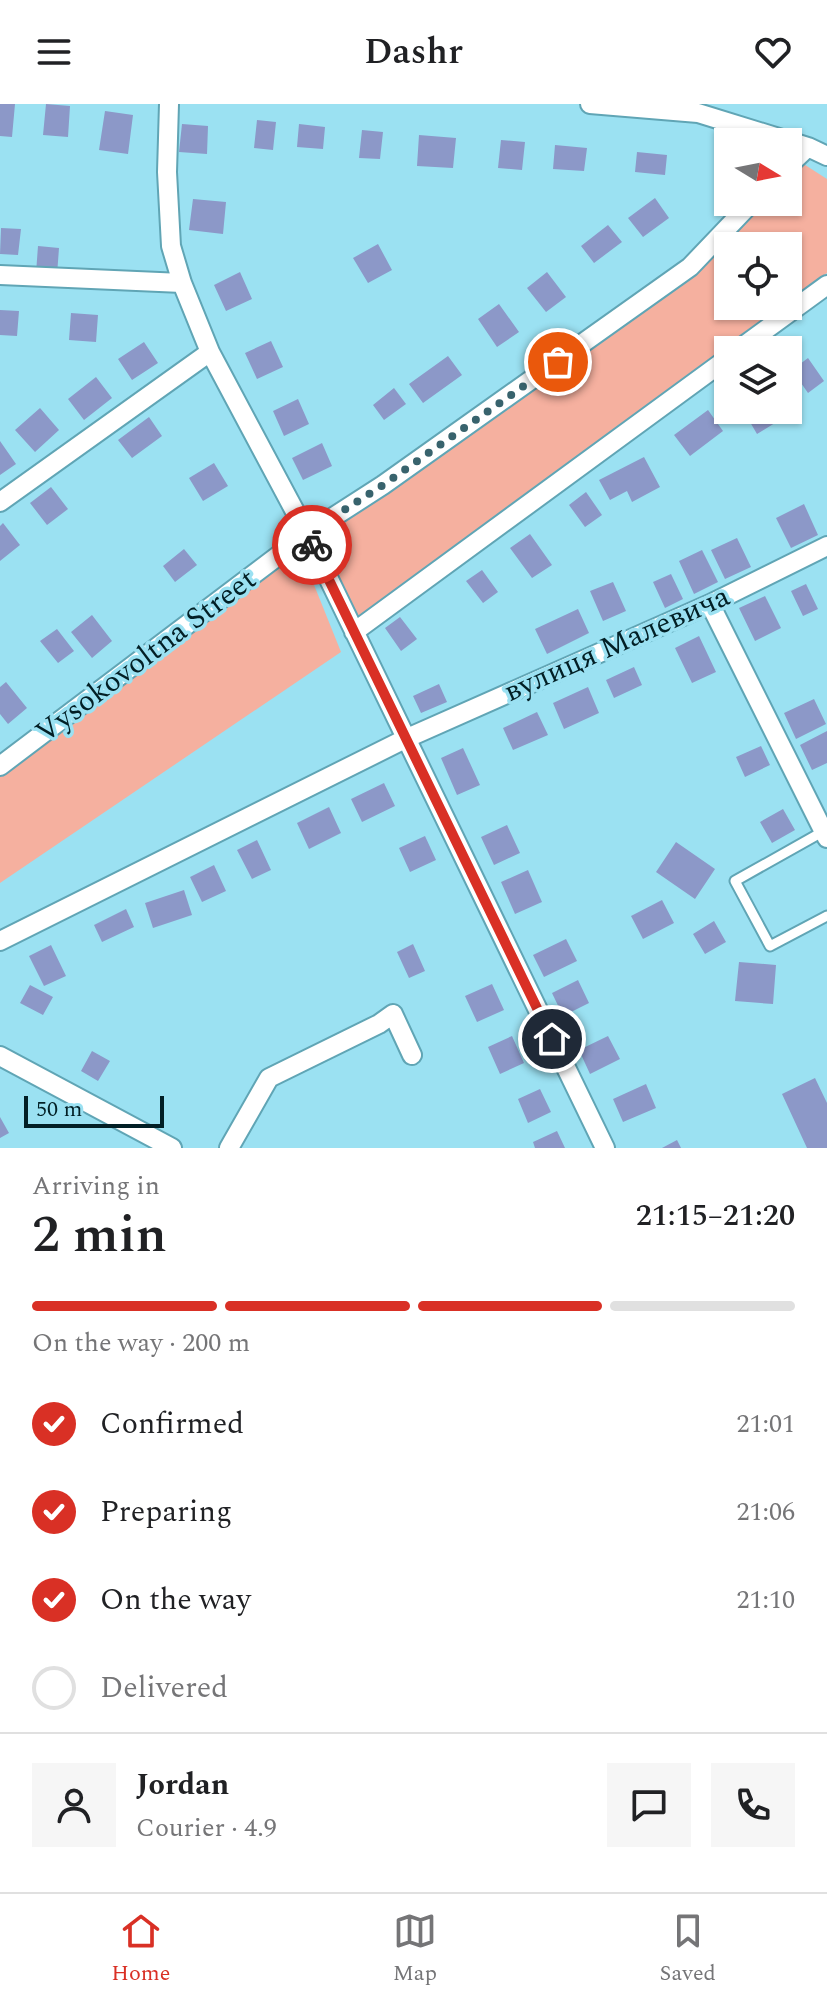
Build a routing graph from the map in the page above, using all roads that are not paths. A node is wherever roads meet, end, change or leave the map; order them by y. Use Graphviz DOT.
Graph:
graph roads {
  1 [pos="169,104"];
  2 [pos="590,104"];
  3 [pos="698,109"];
  4 [pos="808,147"];
  5 [pos="802,153"];
  6 [pos="827,156"];
  7 [pos="739,216"];
  8 [pos="0,275"];
  9 [pos="182,283"];
  10 [pos="827,285"];
  11 [pos="757,336"];
  12 [pos="210,352"];
  13 [pos="714,368"];
  14 [pos="0,502"];
  15 [pos="307,534"];
  16 [pos="827,546"];
  17 [pos="710,604"];
  18 [pos="354,632"];
  19 [pos="405,739"];
  20 [pos="0,766"];
  21 [pos="826,833"];
  22 [pos="827,916"];
  23 [pos="0,941"];
  24 [pos="412,1055"];
  25 [pos="0,1056"];
  26 [pos="172,1148"];
  27 [pos="229,1148"];
  28 [pos="605,1148"];
  1 -- 9 [label="street"];
  2 -- 3 [label="street"];
  3 -- 4 [label="street"];
  4 -- 5 [label="street"];
  4 -- 6 [label="street"];
  7 -- 15 [label="street, Vysokovoltna Street"];
  8 -- 9 [label="street"];
  9 -- 12 [label="street"];
  10 -- 11 [label="street"];
  12 -- 14 [label="street"];
  12 -- 15 [label="street"];
  13 -- 18 [label="street"];
  15 -- 18 [label="street"];
  15 -- 20 [label="street, Vysokovoltna Street"];
  16 -- 17 [label="street, вулиця Малевича"];
  17 -- 19 [label="street, вулиця Малевича"];
  17 -- 21 [label="street"];
  18 -- 19 [label="street"];
  19 -- 23 [label="street"];
  19 -- 28 [label="street"];
  21 -- 22 [label="lane"];
  24 -- 27 [label="street"];
  25 -- 26 [label="street"];
}
